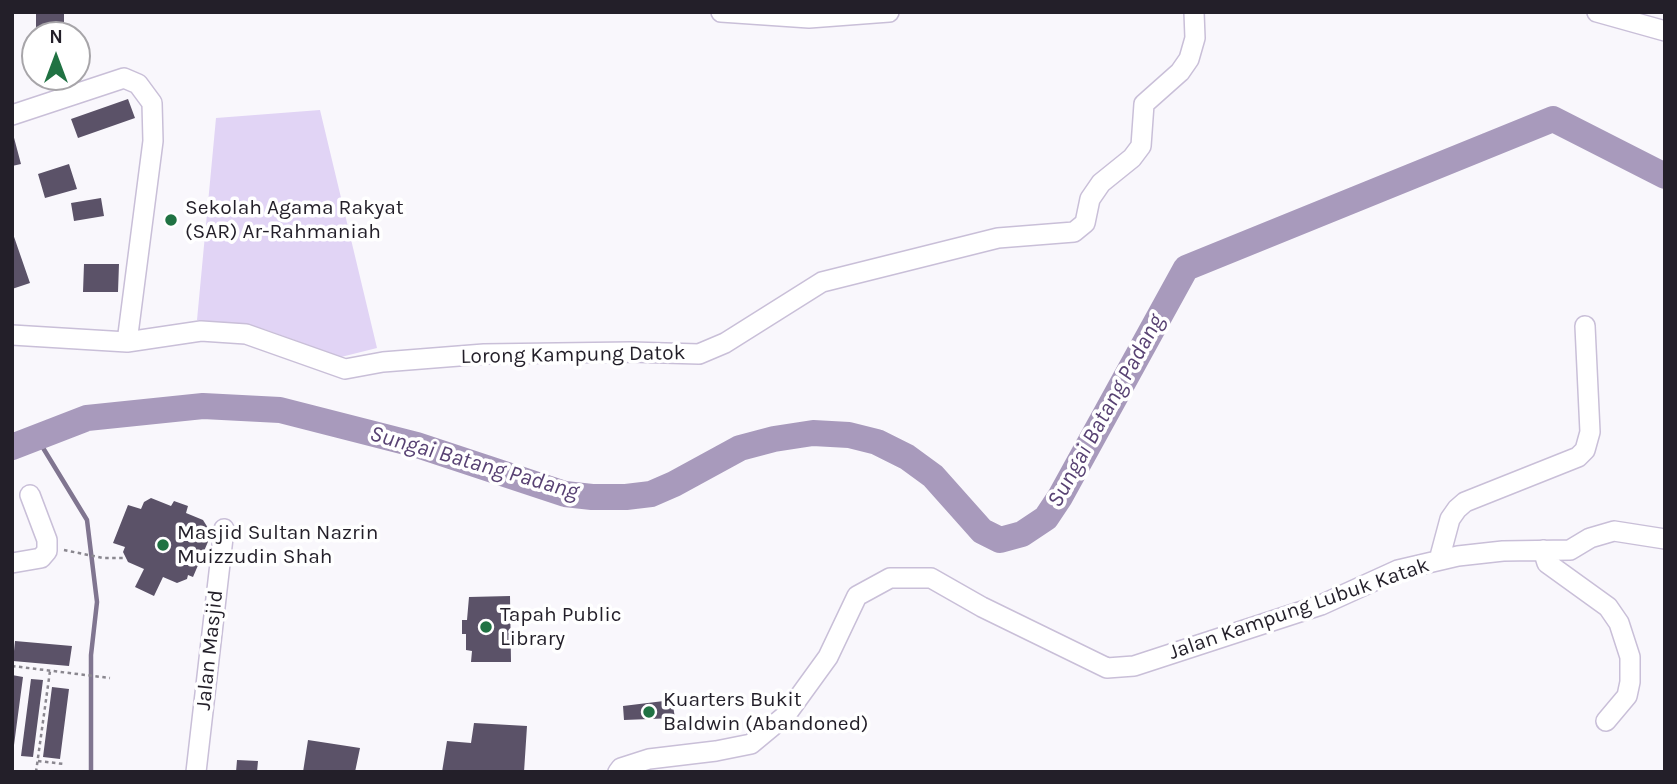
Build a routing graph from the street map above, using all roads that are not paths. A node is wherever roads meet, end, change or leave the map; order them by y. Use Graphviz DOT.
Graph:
graph roads {
  1 [pos="721,12"];
  2 [pos="889,12"];
  3 [pos="1194,12"];
  4 [pos="1597,12"];
  5 [pos="1665,31"];
  6 [pos="12,115"];
  7 [pos="1585,326"];
  8 [pos="12,335"];
  9 [pos="127,342"];
  10 [pos="30,495"];
  11 [pos="224,529"];
  12 [pos="1665,539"];
  13 [pos="1543,550"];
  14 [pos="1439,560"];
  15 [pos="12,563"];
  16 [pos="1606,720"];
  17 [pos="196,772"];
  18 [pos="618,772"];
  1 -- 2 [label="street"];
  3 -- 9 [label="street, Lorong Kampung Datok"];
  4 -- 5 [label="street"];
  6 -- 9 [label="street"];
  7 -- 14 [label="street"];
  8 -- 9 [label="street, Lorong Kampung Datok"];
  10 -- 15 [label="street"];
  11 -- 17 [label="street, Jalan Masjid"];
  12 -- 13 [label="street, Jalan Kampung Lubuk Katak"];
  13 -- 14 [label="street, Jalan Kampung Lubuk Katak"];
  13 -- 16 [label="street"];
  14 -- 18 [label="street, Jalan Kampung Lubuk Katak"];
}
